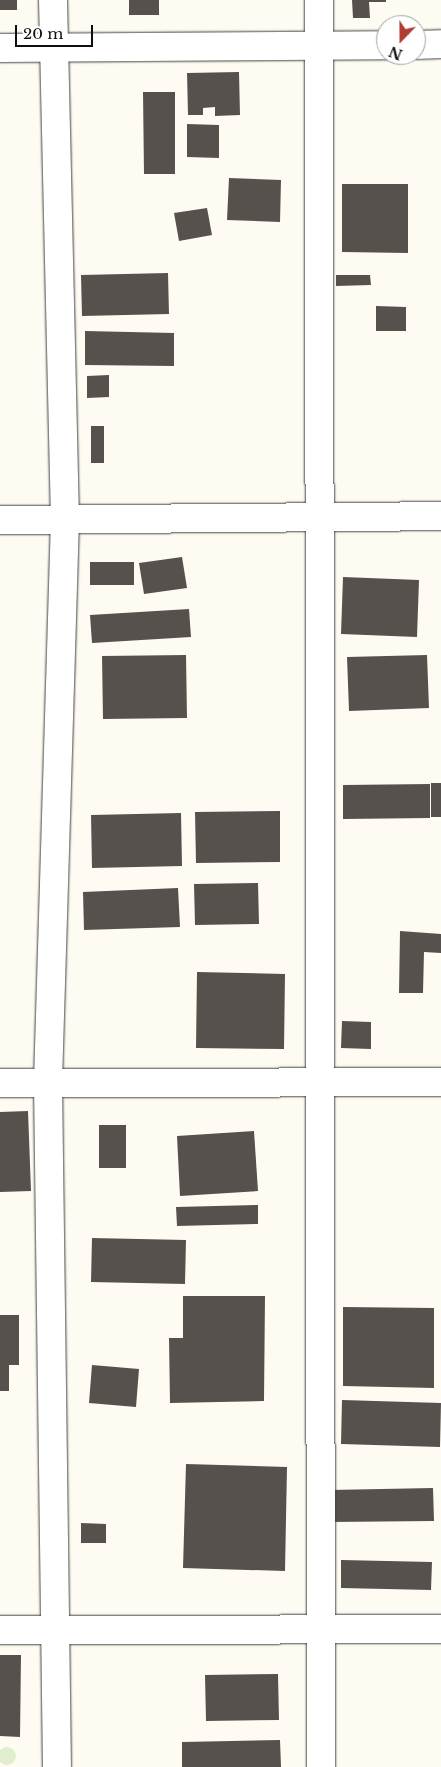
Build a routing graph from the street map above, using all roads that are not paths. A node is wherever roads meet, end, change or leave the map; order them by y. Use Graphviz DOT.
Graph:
graph roads {
  1 [pos="53,0"];
  2 [pos="319,0"];
  3 [pos="426,44"];
  4 [pos="441,44"];
  5 [pos="319,45"];
  6 [pos="376,45"];
  7 [pos="51,47"];
  8 [pos="0,48"];
  9 [pos="441,516"];
  10 [pos="320,517"];
  11 [pos="65,519"];
  12 [pos="0,520"];
  13 [pos="321,1082"];
  14 [pos="441,1082"];
  15 [pos="0,1083"];
  16 [pos="48,1083"];
  17 [pos="321,1629"];
  18 [pos="441,1629"];
  19 [pos="0,1630"];
  20 [pos="58,1630"];
  21 [pos="57,1767"];
  22 [pos="322,1767"];
  1 -- 7 [label="street"];
  2 -- 5 [label="street"];
  3 -- 4 [label="street"];
  5 -- 6 [label="street"];
  5 -- 7 [label="street"];
  5 -- 10 [label="street"];
  7 -- 8 [label="street"];
  7 -- 11 [label="street"];
  9 -- 10 [label="street"];
  10 -- 11 [label="street"];
  10 -- 13 [label="street"];
  11 -- 12 [label="street"];
  11 -- 16 [label="street"];
  13 -- 14 [label="street"];
  13 -- 16 [label="street"];
  13 -- 17 [label="street"];
  15 -- 16 [label="street"];
  16 -- 20 [label="street"];
  17 -- 18 [label="street"];
  17 -- 20 [label="street"];
  17 -- 22 [label="street"];
  19 -- 20 [label="street"];
  20 -- 21 [label="street"];
}
